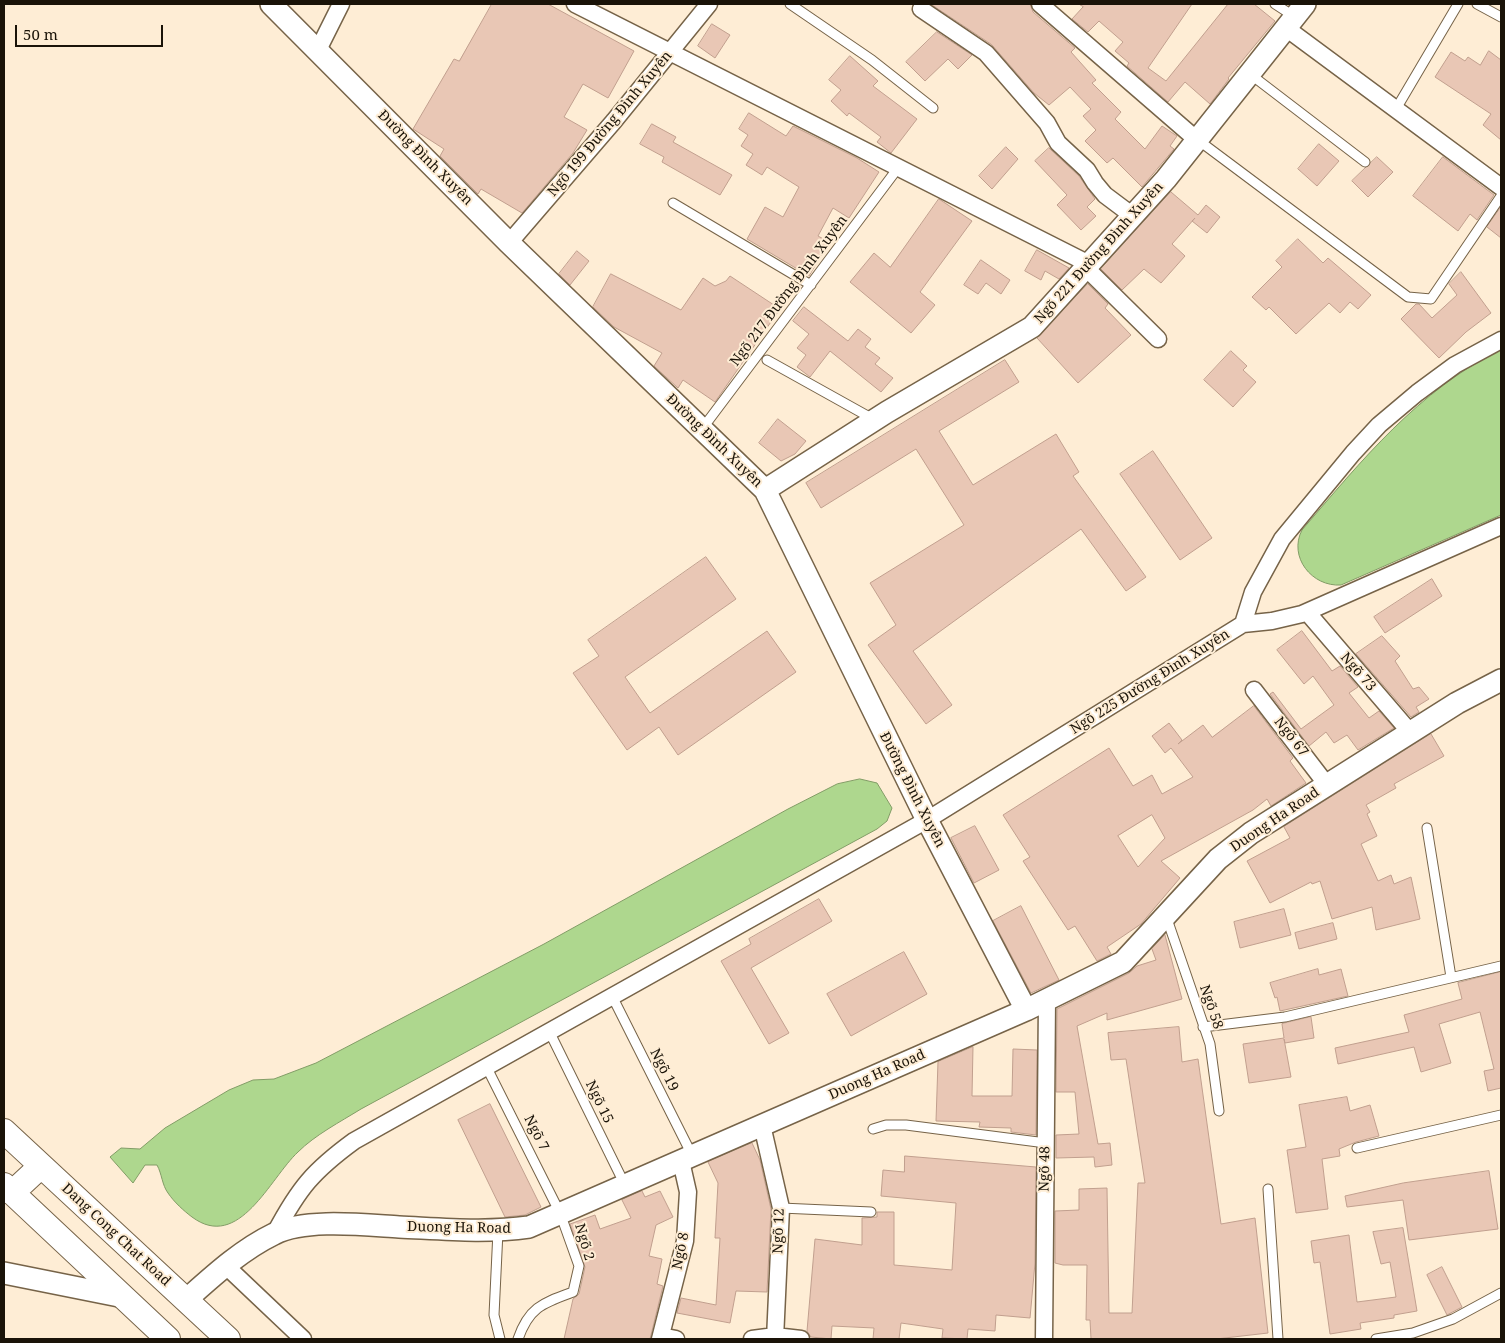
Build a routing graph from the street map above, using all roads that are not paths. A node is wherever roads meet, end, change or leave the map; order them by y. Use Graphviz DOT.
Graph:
graph roads {
  1 [pos="272,4"];
  2 [pos="341,4"];
  3 [pos="575,4"];
  4 [pos="709,4"];
  5 [pos="790,4"];
  6 [pos="1040,4"];
  7 [pos="1275,4"];
  8 [pos="1458,4"];
  9 [pos="1477,4"];
  10 [pos="920,9"];
  11 [pos="1295,16"];
  12 [pos="1501,17"];
  13 [pos="318,50"];
  14 [pos="669,53"];
  15 [pos="1250,74"];
  16 [pos="933,108"];
  17 [pos="1396,109"];
  18 [pos="1197,140"];
  19 [pos="1365,162"];
  20 [pos="898,168"];
  21 [pos="1501,187"];
  22 [pos="1501,196"];
  23 [pos="673,203"];
  24 [pos="1133,216"];
  25 [pos="509,243"];
  26 [pos="1087,266"];
  27 [pos="811,286"];
  28 [pos="1158,339"];
  29 [pos="1501,340"];
  30 [pos="767,360"];
  31 [pos="875,420"];
  32 [pos="702,429"];
  33 [pos="765,490"];
  34 [pos="1501,526"];
  35 [pos="1307,612"];
  36 [pos="1243,624"];
  37 [pos="1501,680"];
  38 [pos="1254,690"];
  39 [pos="1410,732"];
  40 [pos="1327,785"];
  41 [pos="926,820"];
  42 [pos="1427,828"];
  43 [pos="1166,916"];
  44 [pos="1501,966"];
  45 [pos="1451,977"];
  46 [pos="612,996"];
  47 [pos="1047,1000"];
  48 [pos="1026,1010"];
  49 [pos="1203,1027"];
  50 [pos="549,1031"];
  51 [pos="486,1066"];
  52 [pos="1219,1111"];
  53 [pos="1501,1115"];
  54 [pos="762,1125"];
  55 [pos="873,1129"];
  56 [pos="4,1131"];
  57 [pos="1046,1143"];
  58 [pos="1357,1148"];
  59 [pos="687,1158"];
  60 [pos="41,1166"];
  61 [pos="625,1185"];
  62 [pos="8,1189"];
  63 [pos="1268,1189"];
  64 [pos="781,1208"];
  65 [pos="871,1212"];
  66 [pos="560,1213"];
  67 [pos="498,1231"];
  68 [pos="275,1233"];
  69 [pos="226,1266"];
  70 [pos="4,1273"];
  71 [pos="1501,1293"];
  72 [pos="124,1297"];
  73 [pos="186,1300"];
  74 [pos="665,1338"];
  75 [pos="775,1338"];
  76 [pos="168,1339"];
  77 [pos="228,1339"];
  78 [pos="303,1339"];
  79 [pos="500,1339"];
  80 [pos="518,1339"];
  81 [pos="752,1339"];
  82 [pos="801,1339"];
  83 [pos="1044,1339"];
  84 [pos="1278,1339"];
  85 [pos="1376,1339"];
  1 -- 13 [label="street, Đường Đình Xuyên"];
  2 -- 13 [label="street"];
  3 -- 14 [label="street"];
  4 -- 14 [label="street, Ngõ 199 Đường Đình Xuyên"];
  5 -- 16 [label="lane"];
  6 -- 18 [label="street"];
  7 -- 11 [label="lane"];
  8 -- 17 [label="lane"];
  9 -- 12 [label="lane"];
  10 -- 24 [label="street"];
  11 -- 15 [label="street, Ngõ 221 Đường Đình Xuyên"];
  11 -- 17 [label="street"];
  13 -- 25 [label="street, Đường Đình Xuyên"];
  14 -- 20 [label="street"];
  14 -- 25 [label="street, Ngõ 199 Đường Đình Xuyên"];
  15 -- 18 [label="street, Ngõ 221 Đường Đình Xuyên"];
  15 -- 19 [label="lane"];
  17 -- 21 [label="street"];
  18 -- 22 [label="lane"];
  18 -- 24 [label="street, Ngõ 221 Đường Đình Xuyên"];
  20 -- 26 [label="street"];
  20 -- 27 [label="lane, Ngõ 217 Đường Đình Xuyên"];
  23 -- 27 [label="lane"];
  24 -- 26 [label="street, Ngõ 221 Đường Đình Xuyên"];
  25 -- 32 [label="street, Đường Đình Xuyên"];
  26 -- 28 [label="street"];
  26 -- 31 [label="street, Ngõ 221 Đường Đình Xuyên"];
  27 -- 32 [label="lane, Ngõ 217 Đường Đình Xuyên"];
  29 -- 36 [label="street, Ngõ 225 Đường Đình Xuyên"];
  30 -- 31 [label="lane"];
  31 -- 33 [label="street, Ngõ 221 Đường Đình Xuyên"];
  32 -- 33 [label="street, Đường Đình Xuyên"];
  33 -- 41 [label="street, Đường Đình Xuyên"];
  34 -- 35 [label="street"];
  35 -- 36 [label="street"];
  35 -- 39 [label="street, Ngõ 73"];
  36 -- 41 [label="street, Ngõ 225 Đường Đình Xuyên"];
  37 -- 39 [label="street, Duong Ha Road"];
  38 -- 40 [label="street, Ngõ 67"];
  39 -- 40 [label="street, Duong Ha Road"];
  40 -- 43 [label="street, Duong Ha Road"];
  41 -- 46 [label="street, Ngõ 225 Đường Đình Xuyên"];
  41 -- 48 [label="street, Đường Đình Xuyên"];
  42 -- 45 [label="lane"];
  43 -- 47 [label="street, Duong Ha Road"];
  43 -- 49 [label="lane, Ngõ 58"];
  44 -- 45 [label="lane"];
  45 -- 49 [label="lane"];
  46 -- 50 [label="street, Ngõ 225 Đường Đình Xuyên"];
  46 -- 59 [label="lane, Ngõ 19"];
  47 -- 48 [label="street, Duong Ha Road"];
  47 -- 57 [label="street, Ngõ 48"];
  48 -- 54 [label="street, Duong Ha Road"];
  49 -- 52 [label="lane, Ngõ 58"];
  50 -- 51 [label="street, Ngõ 225 Đường Đình Xuyên"];
  50 -- 61 [label="lane, Ngõ 15"];
  51 -- 66 [label="lane, Ngõ 7"];
  51 -- 68 [label="street, Ngõ 225 Đường Đình Xuyên"];
  53 -- 58 [label="lane"];
  54 -- 59 [label="street, Duong Ha Road"];
  54 -- 64 [label="street, Ngõ 12"];
  55 -- 57 [label="lane"];
  56 -- 60 [label="main road, Dang Cong Chat Road"];
  57 -- 83 [label="street, Ngõ 48"];
  59 -- 61 [label="street, Duong Ha Road"];
  59 -- 74 [label="street, Ngõ 8"];
  60 -- 62 [label="main road"];
  60 -- 73 [label="main road, Dang Cong Chat Road"];
  61 -- 66 [label="street, Duong Ha Road"];
  62 -- 72 [label="main road"];
  63 -- 84 [label="lane"];
  64 -- 65 [label="lane"];
  64 -- 75 [label="street, Ngõ 12"];
  66 -- 67 [label="street, Duong Ha Road"];
  66 -- 80 [label="lane, Ngõ 2"];
  67 -- 68 [label="street, Duong Ha Road"];
  67 -- 79 [label="lane"];
  68 -- 69 [label="street, Duong Ha Road"];
  69 -- 73 [label="street, Duong Ha Road"];
  69 -- 78 [label="street"];
  70 -- 72 [label="street"];
  71 -- 85 [label="lane"];
  72 -- 76 [label="main road"];
  73 -- 77 [label="main road, Dang Cong Chat Road"];
  75 -- 81 [label="street"];
  75 -- 82 [label="street"];
}
